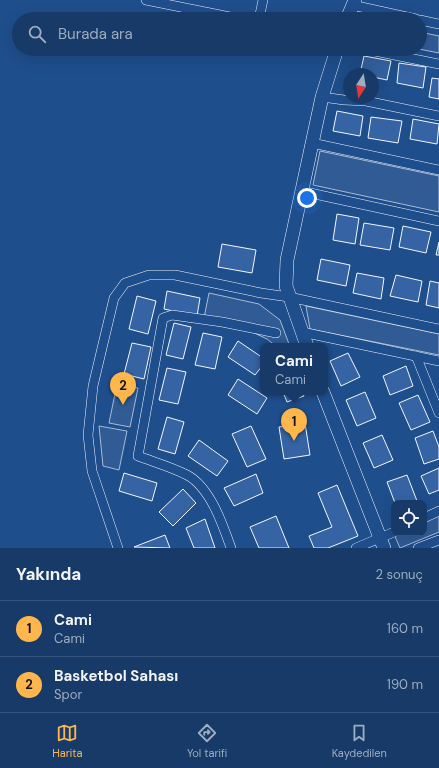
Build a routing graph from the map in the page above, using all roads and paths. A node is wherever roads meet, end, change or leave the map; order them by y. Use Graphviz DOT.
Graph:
graph roads {
  1 [pos="146,0"];
  2 [pos="263,0"];
  3 [pos="354,2"];
  4 [pos="205,12"];
  5 [pos="260,12"];
  6 [pos="350,12"];
  7 [pos="390,12"];
  8 [pos="427,21"];
  9 [pos="439,24"];
  10 [pos="335,56"];
  11 [pos="400,56"];
  12 [pos="439,64"];
  13 [pos="322,97"];
  14 [pos="439,116"];
  15 [pos="312,143"];
  16 [pos="439,170"];
  17 [pos="302,192"];
  18 [pos="439,221"];
  19 [pos="290,297"];
  20 [pos="439,329"];
  21 [pos="302,332"];
  22 [pos="276,333"];
  23 [pos="306,343"];
  24 [pos="416,356"];
  25 [pos="439,360"];
  26 [pos="324,395"];
  27 [pos="439,414"];
  28 [pos="439,511"];
  29 [pos="427,517"];
  30 [pos="391,535"];
  31 [pos="439,540"];
  32 [pos="382,543"];
  33 [pos="118,548"];
  34 [pos="231,548"];
  35 [pos="356,548"];
  36 [pos="418,548"];
  1 -- 4 [label="street"];
  2 -- 5 [label="street"];
  3 -- 6 [label="street"];
  3 -- 7 [label="street"];
  8 -- 9 [label="street"];
  10 -- 13 [label="street"];
  11 -- 12 [label="street"];
  13 -- 14 [label="street"];
  13 -- 15 [label="street"];
  15 -- 16 [label="street"];
  15 -- 17 [label="street"];
  17 -- 18 [label="street"];
  17 -- 19 [label="street"];
  19 -- 20 [label="street"];
  19 -- 21 [label="street"];
  19 -- 33 [label="street"];
  21 -- 23 [label="street"];
  21 -- 24 [label="street"];
  22 -- 34 [label="street"];
  24 -- 25 [label="street"];
  24 -- 27 [label="street"];
  26 -- 32 [label="street"];
  28 -- 29 [label="street"];
  30 -- 32 [label="street"];
  31 -- 36 [label="street"];
  32 -- 35 [label="street"];
}
